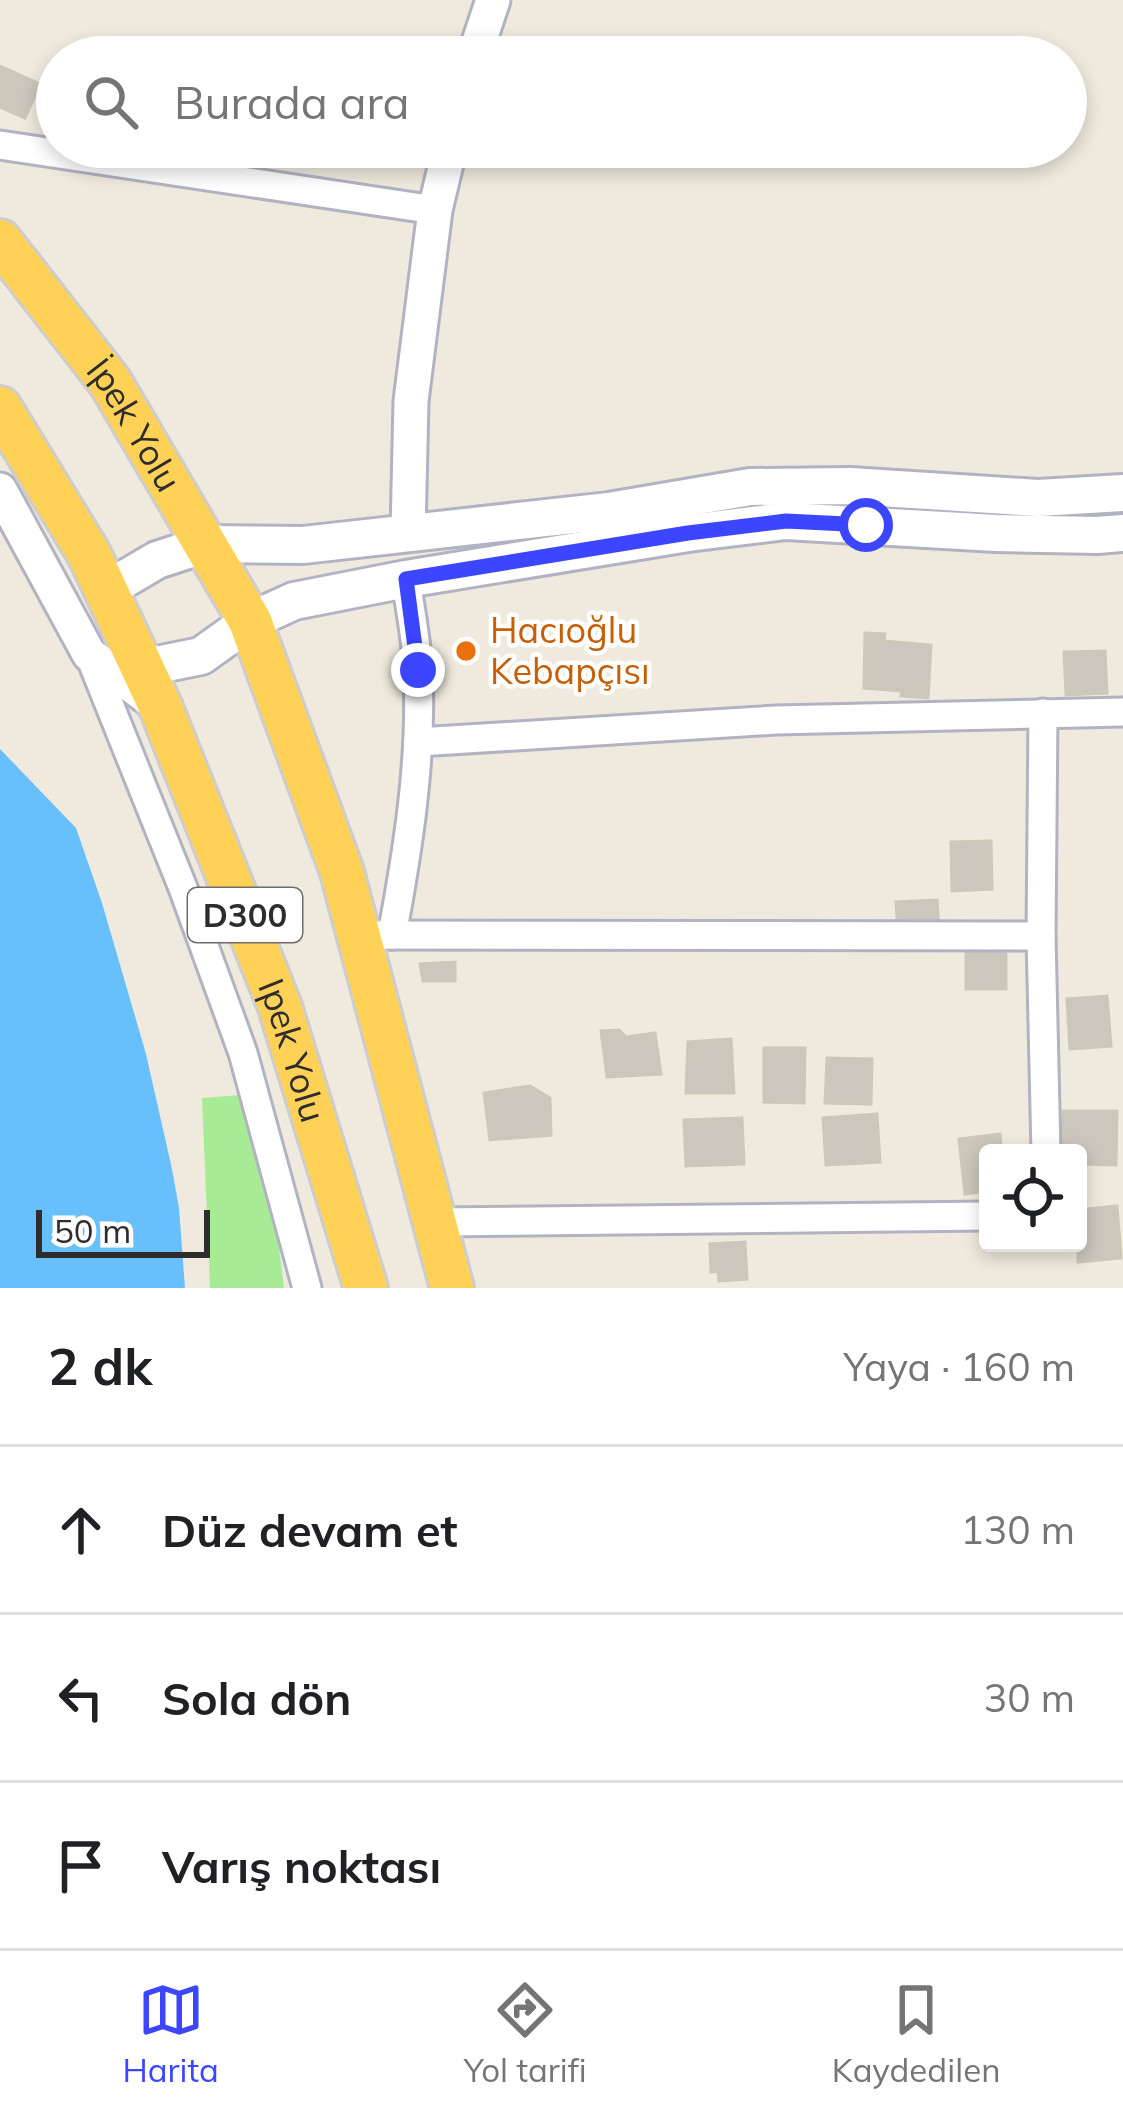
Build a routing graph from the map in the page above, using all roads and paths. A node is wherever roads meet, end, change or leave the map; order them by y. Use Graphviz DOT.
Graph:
graph roads {
  1 [pos="493,0"];
  2 [pos="481,36"];
  3 [pos="0,145"];
  4 [pos="36,150"];
  5 [pos="154,168"];
  6 [pos="445,168"];
  7 [pos="435,210"];
  8 [pos="0,241"];
  9 [pos="0,408"];
  10 [pos="0,490"];
  11 [pos="1123,493"];
  12 [pos="408,533"];
  13 [pos="1123,533"];
  14 [pos="206,544"];
  15 [pos="97,572"];
  16 [pos="406,579"];
  17 [pos="250,621"];
  18 [pos="89,654"];
  19 [pos="142,668"];
  20 [pos="161,708"];
  21 [pos="1123,712"];
  22 [pos="1043,713"];
  23 [pos="418,742"];
  24 [pos="375,935"];
  25 [pos="1041,936"];
  26 [pos="243,1053"];
  27 [pos="296,1058"];
  28 [pos="1046,1144"];
  29 [pos="979,1216"];
  30 [pos="435,1222"];
  31 [pos="307,1288"];
  32 [pos="366,1288"];
  33 [pos="452,1288"];
  1 -- 2 [label="street"];
  3 -- 4 [label="street"];
  5 -- 7 [label="street"];
  6 -- 7 [label="street"];
  7 -- 12 [label="street"];
  8 -- 14 [label="highway, İpek Yolu / D300"];
  9 -- 15 [label="highway, D300"];
  10 -- 18 [label="street"];
  11 -- 12 [label="main road"];
  12 -- 14 [label="main road"];
  13 -- 16 [label="main road"];
  14 -- 15 [label="main road"];
  14 -- 17 [label="highway, İpek Yolu / D300"];
  15 -- 19 [label="highway, Ipek Yolu / D300"];
  16 -- 17 [label="main road"];
  16 -- 23 [label="street"];
  17 -- 19 [label="main road"];
  17 -- 24 [label="highway, D300"];
  18 -- 20 [label="street"];
  18 -- 26 [label="street"];
  19 -- 20 [label="highway, Ipek Yolu / D300"];
  20 -- 27 [label="highway, Ipek Yolu / D300"];
  21 -- 22 [label="street"];
  22 -- 23 [label="street"];
  22 -- 25 [label="street"];
  23 -- 24 [label="street"];
  24 -- 25 [label="street"];
  24 -- 30 [label="highway, D300"];
  25 -- 28 [label="street"];
  26 -- 27 [label="street"];
  26 -- 31 [label="street"];
  27 -- 32 [label="highway, Ipek Yolu / D300"];
  29 -- 30 [label="street"];
  30 -- 33 [label="highway, D300"];
}
